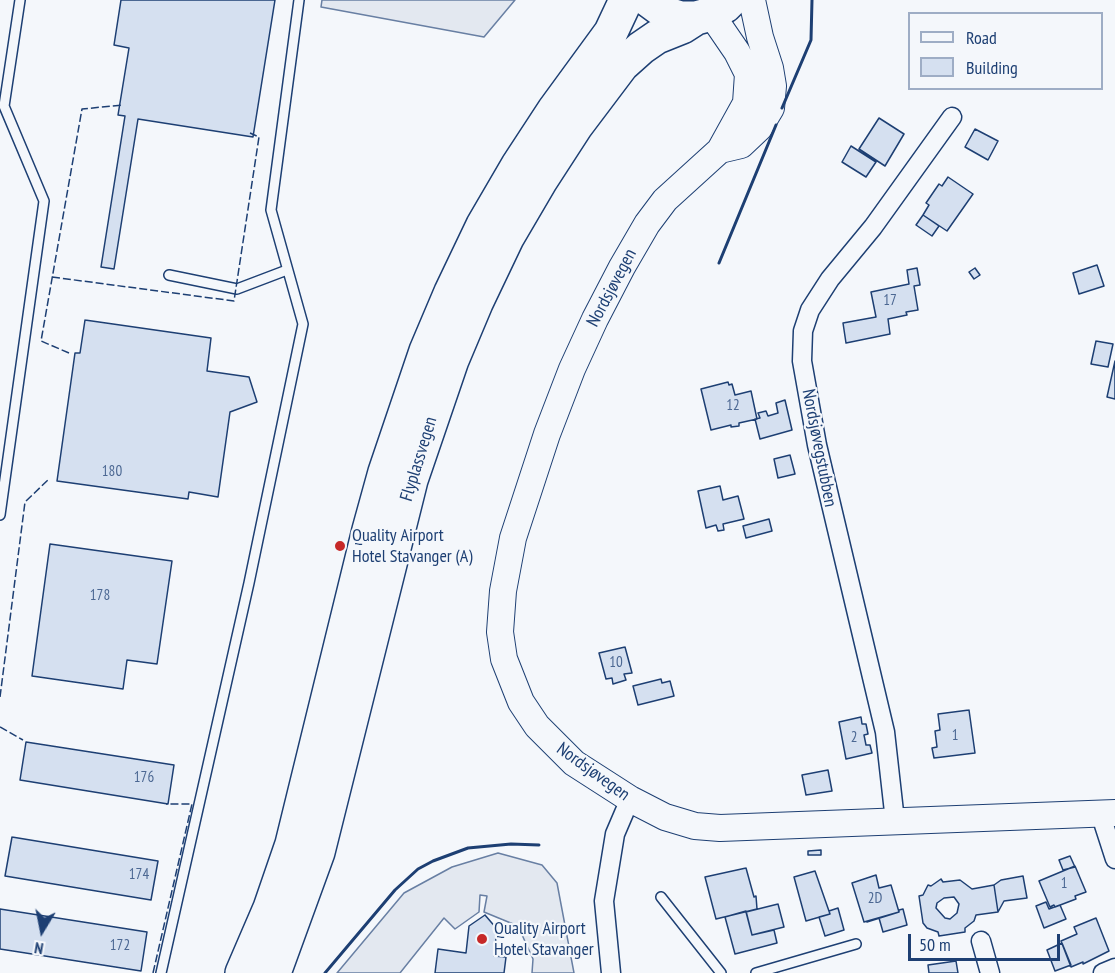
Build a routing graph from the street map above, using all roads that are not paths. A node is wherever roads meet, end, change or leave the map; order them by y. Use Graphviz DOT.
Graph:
graph roads {
  1 [pos="20,0"];
  2 [pos="299,0"];
  3 [pos="626,0"];
  4 [pos="648,0"];
  5 [pos="752,0"];
  6 [pos="712,11"];
  7 [pos="952,117"];
  8 [pos="720,150"];
  9 [pos="287,270"];
  10 [pos="169,275"];
  11 [pos="0,515"];
  12 [pos="630,799"];
  13 [pos="1109,813"];
  14 [pos="895,821"];
  15 [pos="1115,859"];
  16 [pos="661,897"];
  17 [pos="981,940"];
  18 [pos="856,944"];
  19 [pos="1115,968"];
  20 [pos="161,973"];
  21 [pos="243,973"];
  22 [pos="274,973"];
  23 [pos="611,973"];
  24 [pos="721,973"];
  25 [pos="756,973"];
  26 [pos="990,973"];
  27 [pos="1103,973"];
  1 -- 11 [label="lane"];
  2 -- 9 [label="lane"];
  3 -- 21 [label="highway, Flyplassvegen"];
  4 -- 6 [label="highway"];
  5 -- 8 [label="street, Nordsjøvegen"];
  6 -- 8 [label="street, Nordsjøvegen"];
  6 -- 22 [label="highway, Flyplassvegen"];
  7 -- 14 [label="street, Nordsjøvegstubben"];
  8 -- 12 [label="street, Nordsjøvegen"];
  9 -- 10 [label="lane"];
  9 -- 20 [label="lane"];
  12 -- 14 [label="street, Nordsjøvegen"];
  12 -- 23 [label="street"];
  13 -- 14 [label="street, Nordsjøvegen"];
  13 -- 15 [label="street"];
  16 -- 24 [label="lane"];
  17 -- 26 [label="street"];
  18 -- 25 [label="lane"];
  19 -- 27 [label="street"];
}
